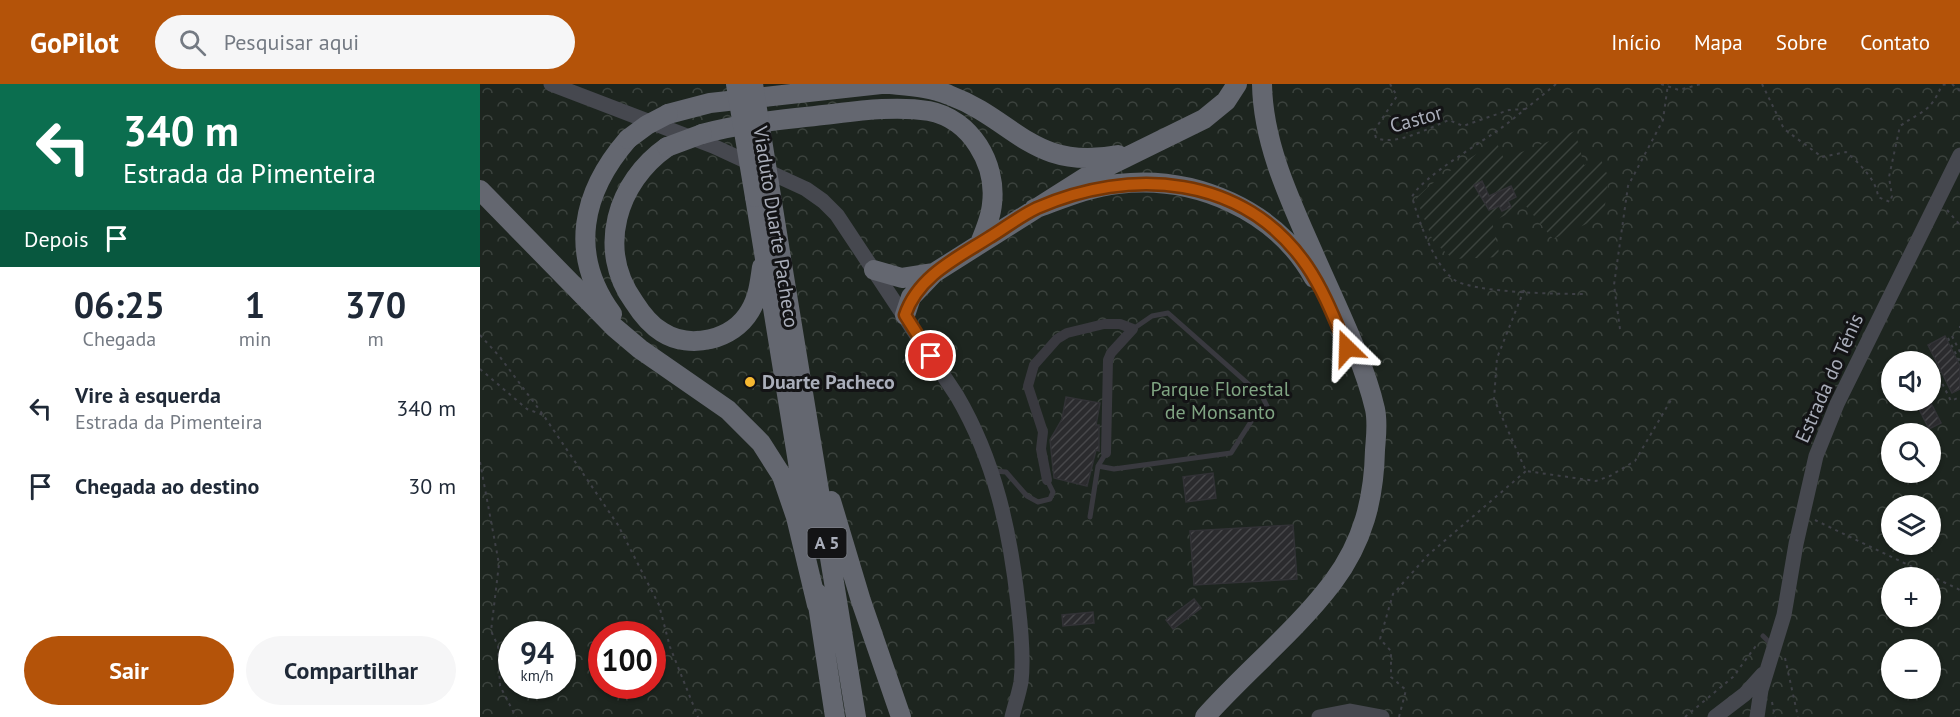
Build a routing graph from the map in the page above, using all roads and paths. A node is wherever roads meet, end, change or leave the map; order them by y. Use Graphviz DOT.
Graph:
graph roads {
  1 [pos="551,84"];
  2 [pos="736,84"];
  3 [pos="753,84"];
  4 [pos="881,84"];
  5 [pos="890,84"];
  6 [pos="1237,84"];
  7 [pos="1262,84"];
  8 [pos="1390,84"];
  9 [pos="1556,84"];
  10 [pos="1661,84"];
  11 [pos="1701,84"];
  12 [pos="1762,84"];
  13 [pos="1948,84"];
  14 [pos="1952,84"];
  15 [pos="1668,85"];
  16 [pos="1960,91"];
  17 [pos="1525,109"];
  18 [pos="1138,151"];
  19 [pos="1960,155"];
  20 [pos="480,190"];
  21 [pos="1952,201"];
  22 [pos="1034,209"];
  23 [pos="1947,210"];
  24 [pos="1942,220"];
  25 [pos="1960,225"];
  26 [pos="980,243"];
  27 [pos="769,251"];
  28 [pos="874,270"];
  29 [pos="934,273"];
  30 [pos="1524,290"];
  31 [pos="1585,294"];
  32 [pos="905,315"];
  33 [pos="1620,328"];
  34 [pos="1133,329"];
  35 [pos="480,335"];
  36 [pos="1952,336"];
  37 [pos="1948,338"];
  38 [pos="1960,352"];
  39 [pos="658,362"];
  40 [pos="1960,362"];
  41 [pos="480,369"];
  42 [pos="799,370"];
  43 [pos="1941,381"];
  44 [pos="1960,397"];
  45 [pos="1671,400"];
  46 [pos="544,416"];
  47 [pos="1375,447"];
  48 [pos="1106,453"];
  49 [pos="480,462"];
  50 [pos="1098,466"];
  51 [pos="992,471"];
  52 [pos="1526,471"];
  53 [pos="1047,480"];
  54 [pos="1090,517"];
  55 [pos="1810,527"];
  56 [pos="1960,590"];
  57 [pos="817,605"];
  58 [pos="1763,636"];
  59 [pos="1780,653"];
  60 [pos="1768,667"];
  61 [pos="1721,713"];
  62 [pos="516,717"];
  63 [pos="698,717"];
  64 [pos="836,717"];
  65 [pos="856,717"];
  66 [pos="901,717"];
  67 [pos="1012,717"];
  68 [pos="1205,717"];
  69 [pos="1319,717"];
  70 [pos="1382,717"];
  71 [pos="1399,717"];
  72 [pos="1685,717"];
  73 [pos="1757,717"];
  74 [pos="1798,717"];
  1 -- 28 [label="main road"];
  2 -- 27 [label="highway, Viaduto Duarte Pacheco, bridge"];
  3 -- 27 [label="highway, Viaduto Duarte Pacheco, bridge"];
  4 -- 39 [label="highway, bridge"];
  5 -- 18 [label="highway"];
  6 -- 18 [label="highway"];
  7 -- 47 [label="highway"];
  8 -- 17 [label="path, Castor"];
  9 -- 17 [label="path"];
  10 -- 15 [label="path"];
  11 -- 15 [label="path"];
  12 -- 13 [label="path"];
  14 -- 16 [label="path"];
  15 -- 33 [label="path"];
  17 -- 30 [label="path"];
  18 -- 22 [label="highway"];
  19 -- 59 [label="main road, Estrada do Ténis"];
  20 -- 39 [label="highway"];
  21 -- 23 [label="path"];
  22 -- 26 [label="highway"];
  22 -- 47 [label="highway"];
  23 -- 24 [label="path"];
  23 -- 25 [label="path"];
  26 -- 27 [label="highway, bridge"];
  26 -- 29 [label="highway"];
  27 -- 42 [label="highway, Viaduto Duarte Pacheco"];
  27 -- 57 [label="highway, Viaduto Duarte Pacheco / A 5"];
  28 -- 29 [label="highway"];
  28 -- 32 [label="main road"];
  29 -- 32 [label="highway"];
  30 -- 31 [label="path"];
  30 -- 52 [label="path"];
  32 -- 51 [label="main road"];
  34 -- 48 [label="street"];
  34 -- 50 [label="lane"];
  34 -- 53 [label="street"];
  35 -- 46 [label="path"];
  36 -- 38 [label="path"];
  37 -- 40 [label="path"];
  39 -- 57 [label="highway"];
  41 -- 46 [label="path"];
  42 -- 65 [label="highway, A 5"];
  42 -- 66 [label="highway"];
  43 -- 44 [label="path"];
  45 -- 52 [label="path"];
  46 -- 63 [label="path"];
  47 -- 68 [label="highway"];
  48 -- 50 [label="lane"];
  49 -- 62 [label="path"];
  50 -- 54 [label="lane"];
  51 -- 53 [label="lane"];
  51 -- 67 [label="main road"];
  52 -- 71 [label="path"];
  55 -- 56 [label="path"];
  57 -- 64 [label="highway, A 5"];
  58 -- 59 [label="lane"];
  58 -- 72 [label="path"];
  59 -- 60 [label="main road, Estrada do Ténis"];
  59 -- 74 [label="path"];
  60 -- 61 [label="main road, Estrada do Ténis"];
  60 -- 73 [label="main road, Estrada do Ténis"];
  61 -- 73 [label="main road"];
  69 -- 70 [label="main road"];
}
